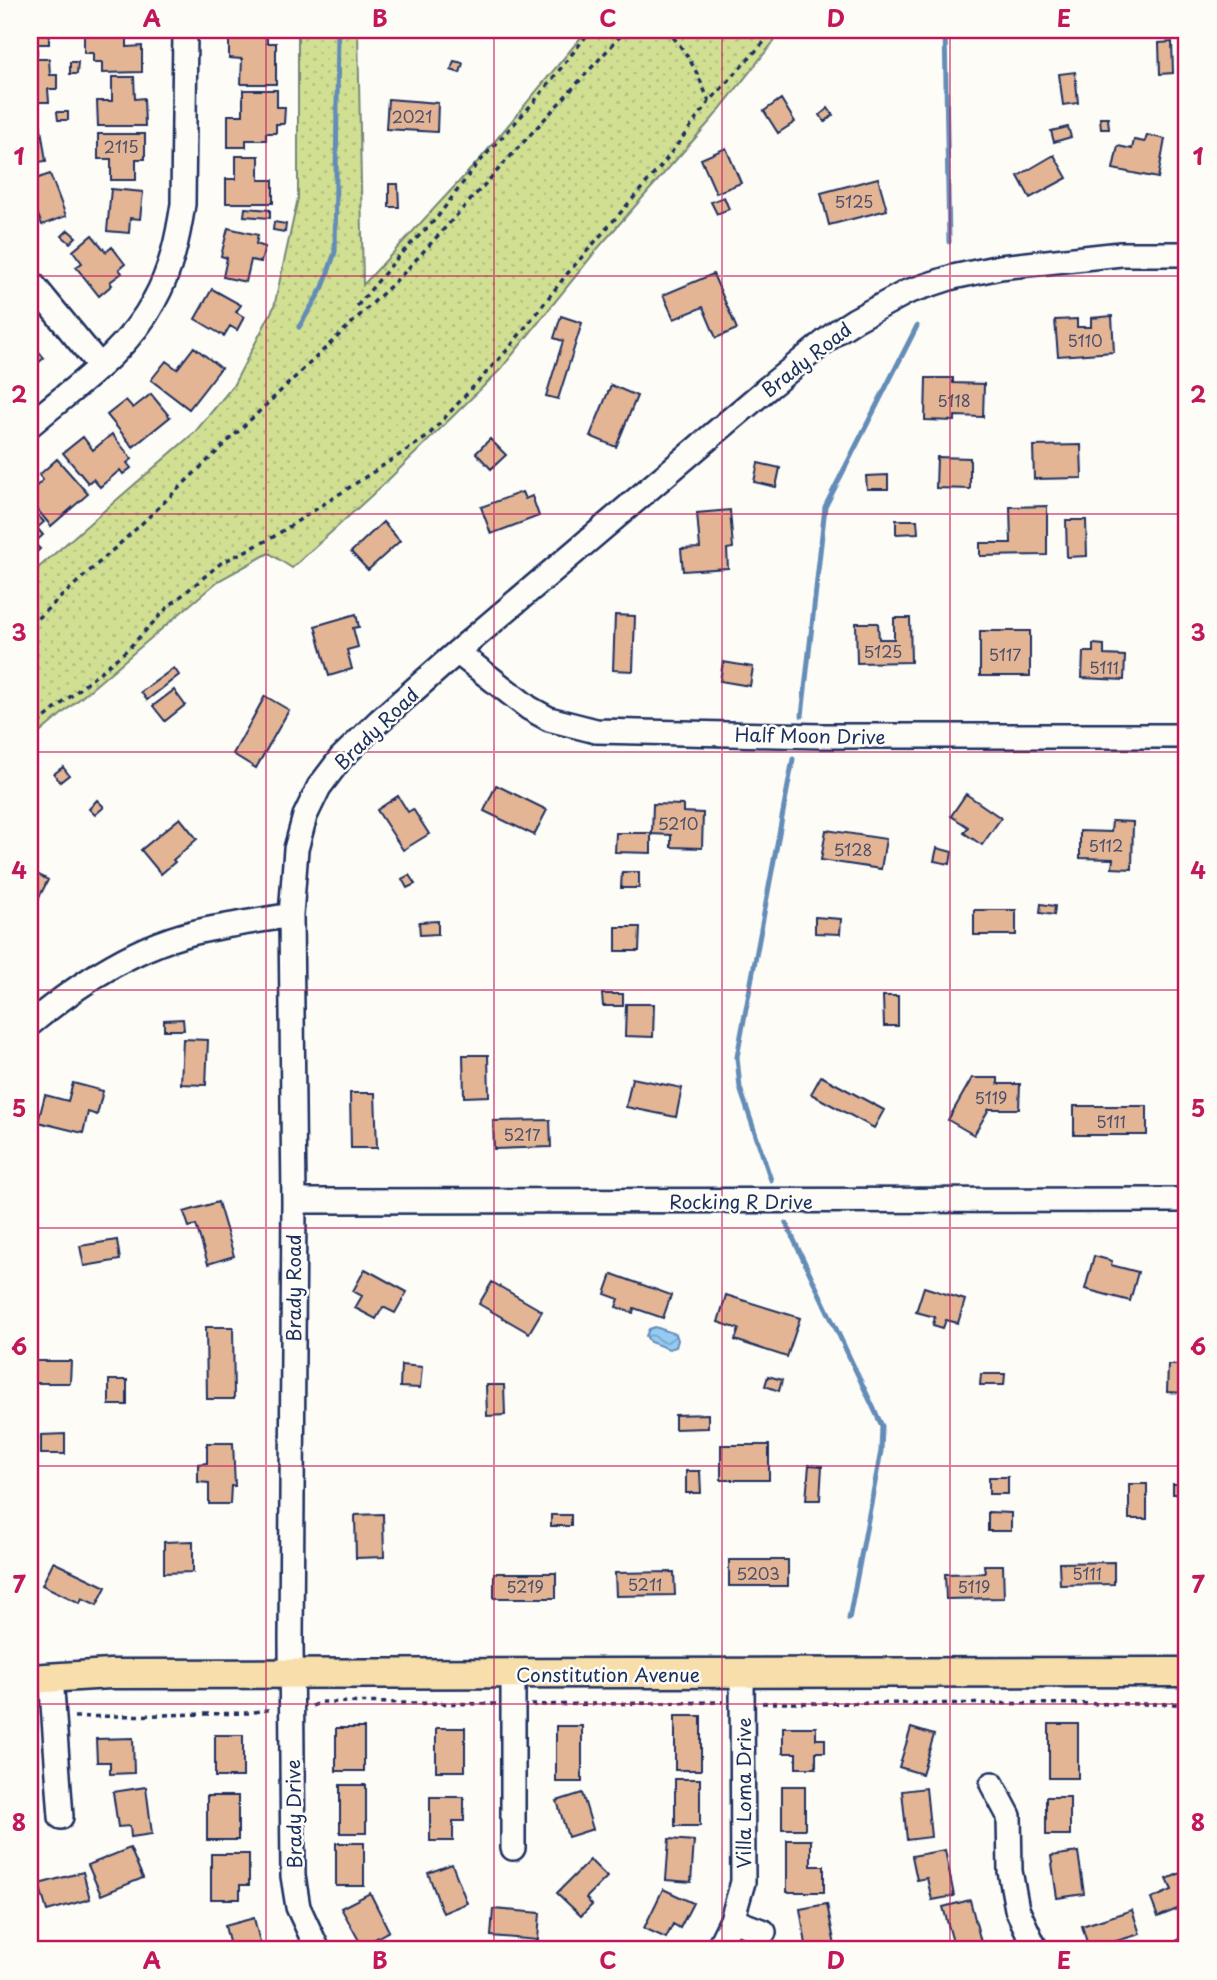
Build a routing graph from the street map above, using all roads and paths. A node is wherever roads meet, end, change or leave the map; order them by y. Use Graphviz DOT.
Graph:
graph roads {
  1 [pos="185,30"];
  2 [pos="591,30"];
  3 [pos="626,30"];
  4 [pos="666,30"];
  5 [pos="775,30"];
  6 [pos="709,102"];
  7 [pos="1187,254"];
  8 [pos="30,281"];
  9 [pos="358,306"];
  10 [pos="99,365"];
  11 [pos="30,425"];
  12 [pos="30,625"];
  13 [pos="457,652"];
  14 [pos="30,730"];
  15 [pos="1187,736"];
  16 [pos="291,915"];
  17 [pos="30,1024"];
  18 [pos="1187,1200"];
  19 [pos="294,1201"];
  20 [pos="1187,1672"];
  21 [pos="292,1674"];
  22 [pos="513,1674"];
  23 [pos="742,1674"];
  24 [pos="40,1678"];
  25 [pos="742,1702"];
  26 [pos="1187,1704"];
  27 [pos="513,1705"];
  28 [pos="293,1710"];
  29 [pos="54,1718"];
  30 [pos="992,1784"];
  31 [pos="61,1817"];
  32 [pos="513,1848"];
  33 [pos="732,1920"];
  34 [pos="764,1932"];
  35 [pos="318,1950"];
  36 [pos="717,1950"];
  37 [pos="1036,1950"];
  1 -- 10 [label="street"];
  2 -- 9 [label="path"];
  3 -- 12 [label="path"];
  4 -- 6 [label="path"];
  5 -- 6 [label="path"];
  6 -- 14 [label="path"];
  7 -- 13 [label="street, Brady Road"];
  8 -- 10 [label="street"];
  10 -- 11 [label="street"];
  13 -- 15 [label="street, Half Moon Drive"];
  13 -- 16 [label="street, Brady Road"];
  16 -- 17 [label="street"];
  16 -- 19 [label="street, Brady Road"];
  18 -- 19 [label="street, Rocking R Drive"];
  19 -- 21 [label="street, Brady Road"];
  20 -- 23 [label="main road, Constitution Avenue"];
  21 -- 22 [label="main road, Constitution Avenue"];
  21 -- 24 [label="main road, Constitution Avenue"];
  21 -- 28 [label="street, Brady Drive"];
  22 -- 23 [label="main road, Constitution Avenue"];
  22 -- 27 [label="street"];
  23 -- 25 [label="street, Villa Loma Drive"];
  24 -- 29 [label="street"];
  25 -- 26 [label="path"];
  25 -- 27 [label="path"];
  25 -- 33 [label="street, Villa Loma Drive"];
  27 -- 28 [label="path"];
  27 -- 32 [label="street"];
  28 -- 29 [label="path"];
  28 -- 35 [label="street, Brady Drive"];
  29 -- 31 [label="street"];
  30 -- 37 [label="street"];
  33 -- 34 [label="street"];
  33 -- 36 [label="street, Villa Loma Drive"];
}
